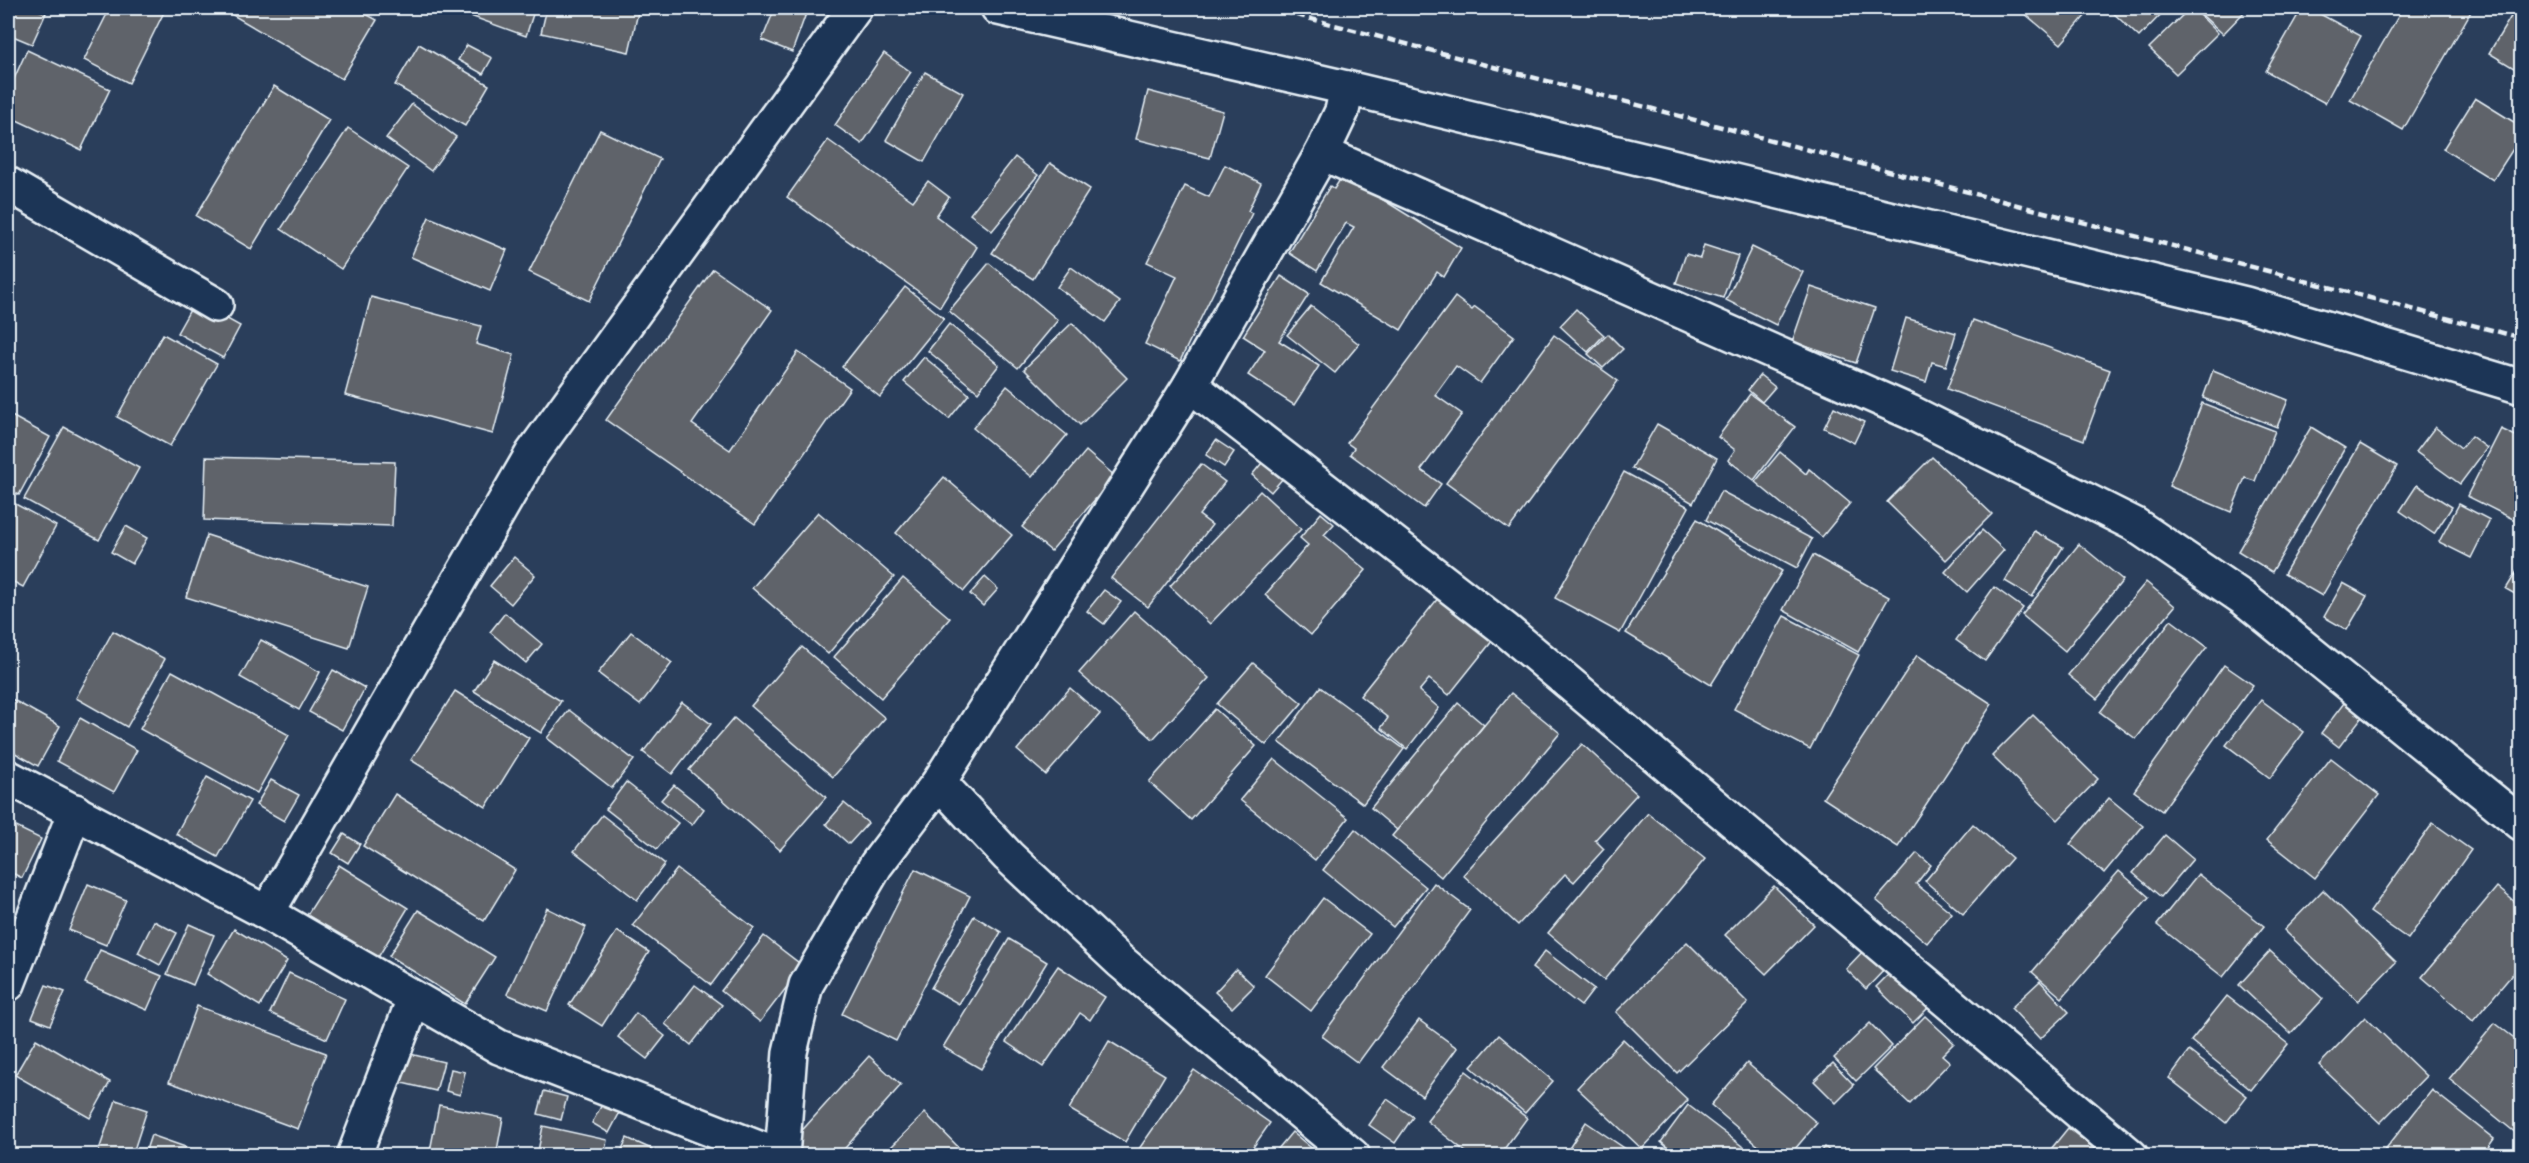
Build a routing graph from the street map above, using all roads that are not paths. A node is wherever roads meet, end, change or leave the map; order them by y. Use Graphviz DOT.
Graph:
graph roads {
  1 [pos="855,8"];
  2 [pos="998,8"];
  3 [pos="1347,88"];
  4 [pos="1322,153"];
  5 [pos="8,184"];
  6 [pos="216,305"];
  7 [pos="1190,385"];
  8 [pos="2522,387"];
  9 [pos="8,777"];
  10 [pos="939,782"];
  11 [pos="75,811"];
  12 [pos="2522,824"];
  13 [pos="267,913"];
  14 [pos="8,984"];
  15 [pos="414,999"];
  16 [pos="354,1155"];
  17 [pos="781,1155"];
  18 [pos="1353,1155"];
  19 [pos="2131,1155"];
  1 -- 13 [label="street"];
  2 -- 3 [label="street"];
  3 -- 4 [label="street"];
  3 -- 8 [label="street"];
  4 -- 7 [label="street"];
  4 -- 12 [label="street"];
  5 -- 6 [label="street"];
  7 -- 10 [label="street"];
  7 -- 19 [label="street"];
  9 -- 11 [label="street"];
  10 -- 17 [label="street"];
  10 -- 18 [label="street"];
  11 -- 13 [label="street"];
  11 -- 14 [label="street"];
  13 -- 15 [label="street"];
  15 -- 16 [label="street"];
  15 -- 17 [label="street"];
}
